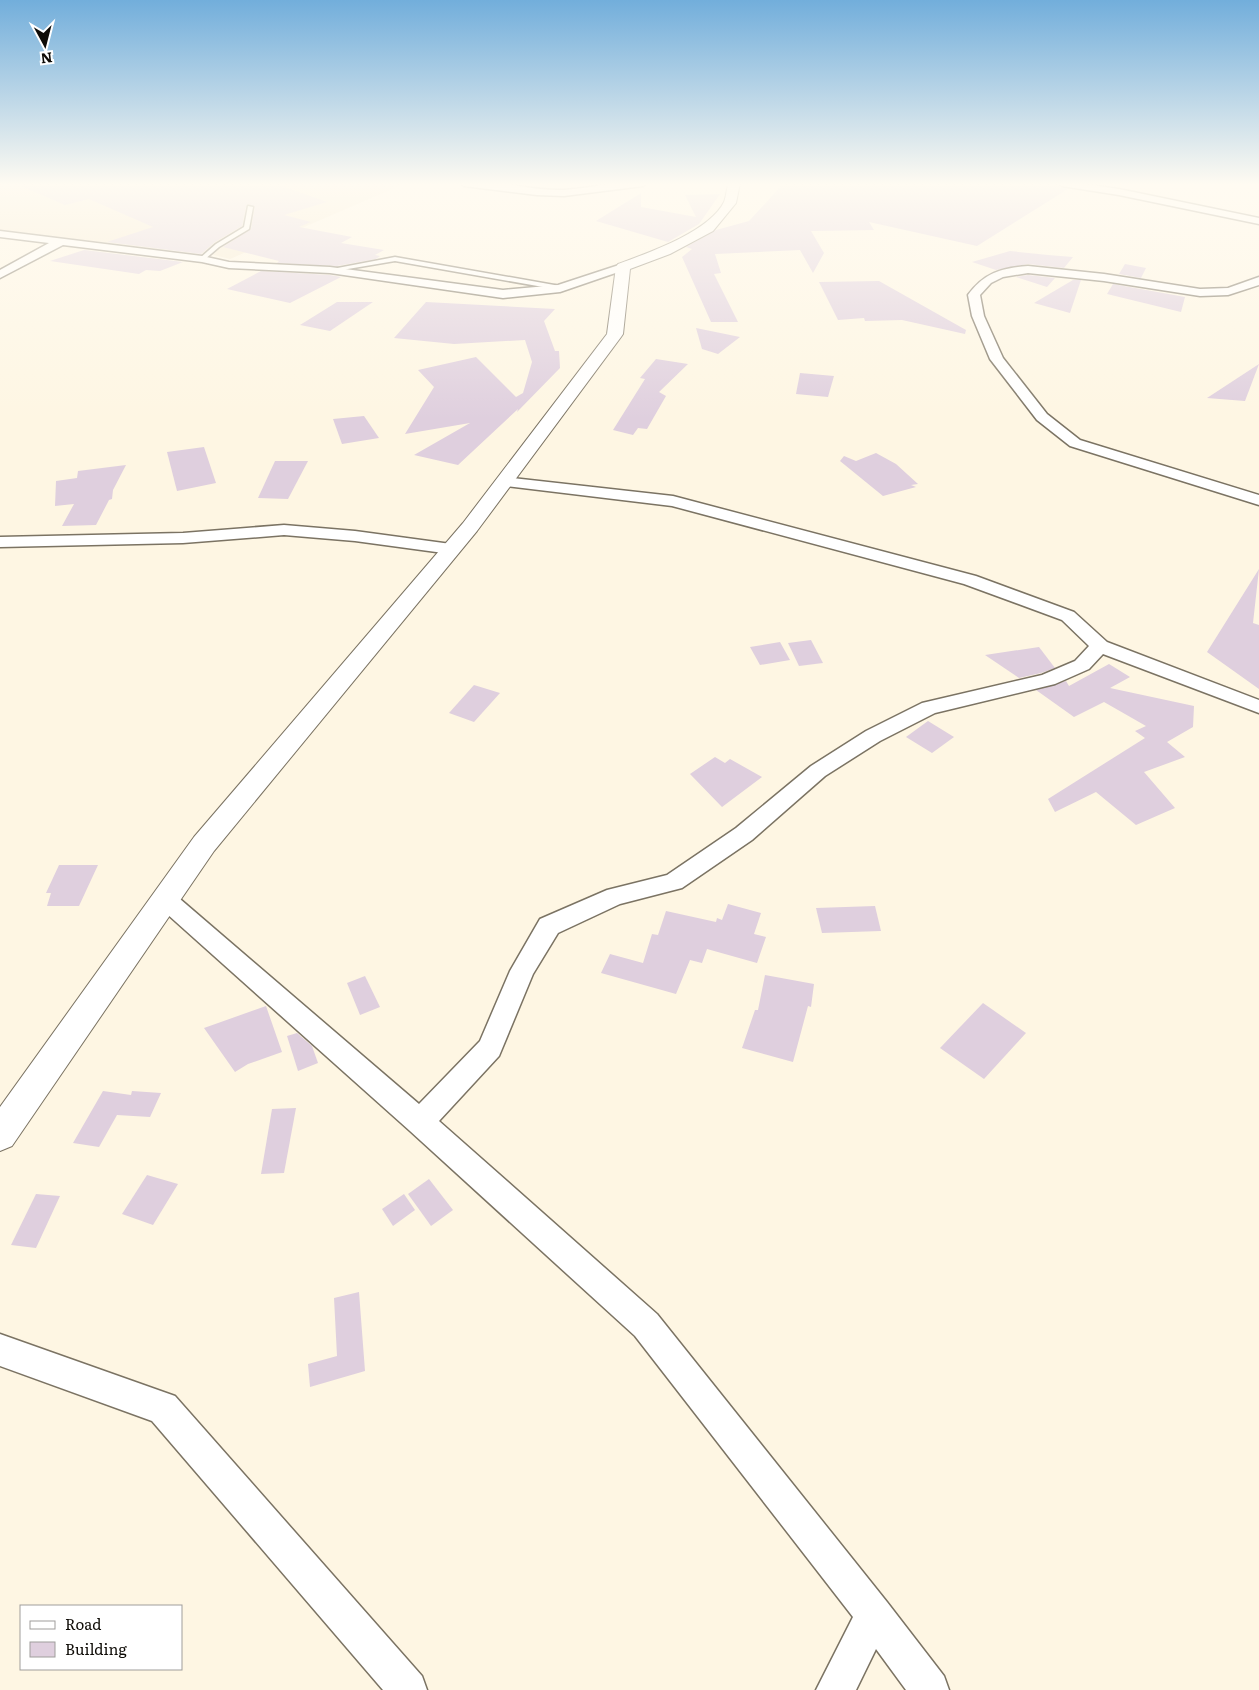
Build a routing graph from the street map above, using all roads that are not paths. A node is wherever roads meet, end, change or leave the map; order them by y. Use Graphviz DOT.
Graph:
graph roads {
  1 [pos="23,262"];
  2 [pos="210,262"];
  3 [pos="378,262"];
  4 [pos="411,262"];
  5 [pos="636,262"];
  6 [pos="623,267"];
  7 [pos="330,270"];
  8 [pos="0,274"];
  9 [pos="1259,281"];
  10 [pos="560,288"];
  11 [pos="504,482"];
  12 [pos="1259,500"];
  13 [pos="0,542"];
  14 [pos="451,549"];
  15 [pos="1100,646"];
  16 [pos="1259,707"];
  17 [pos="165,899"];
  18 [pos="420,1122"];
  19 [pos="0,1135"];
  20 [pos="0,1350"];
  21 [pos="874,1615"];
  22 [pos="408,1690"];
  23 [pos="835,1690"];
  24 [pos="930,1690"];
  1 -- 8 [label="street"];
  2 -- 7 [label="street"];
  3 -- 7 [label="lane"];
  4 -- 10 [label="lane"];
  5 -- 6 [label="street"];
  6 -- 10 [label="street"];
  6 -- 11 [label="street"];
  7 -- 10 [label="street"];
  9 -- 12 [label="street"];
  11 -- 14 [label="street"];
  11 -- 15 [label="street"];
  13 -- 14 [label="street"];
  14 -- 17 [label="street"];
  15 -- 16 [label="street"];
  15 -- 18 [label="street"];
  17 -- 18 [label="street"];
  17 -- 19 [label="street"];
  18 -- 21 [label="street"];
  20 -- 22 [label="street"];
  21 -- 23 [label="street"];
  21 -- 24 [label="street"];
}
